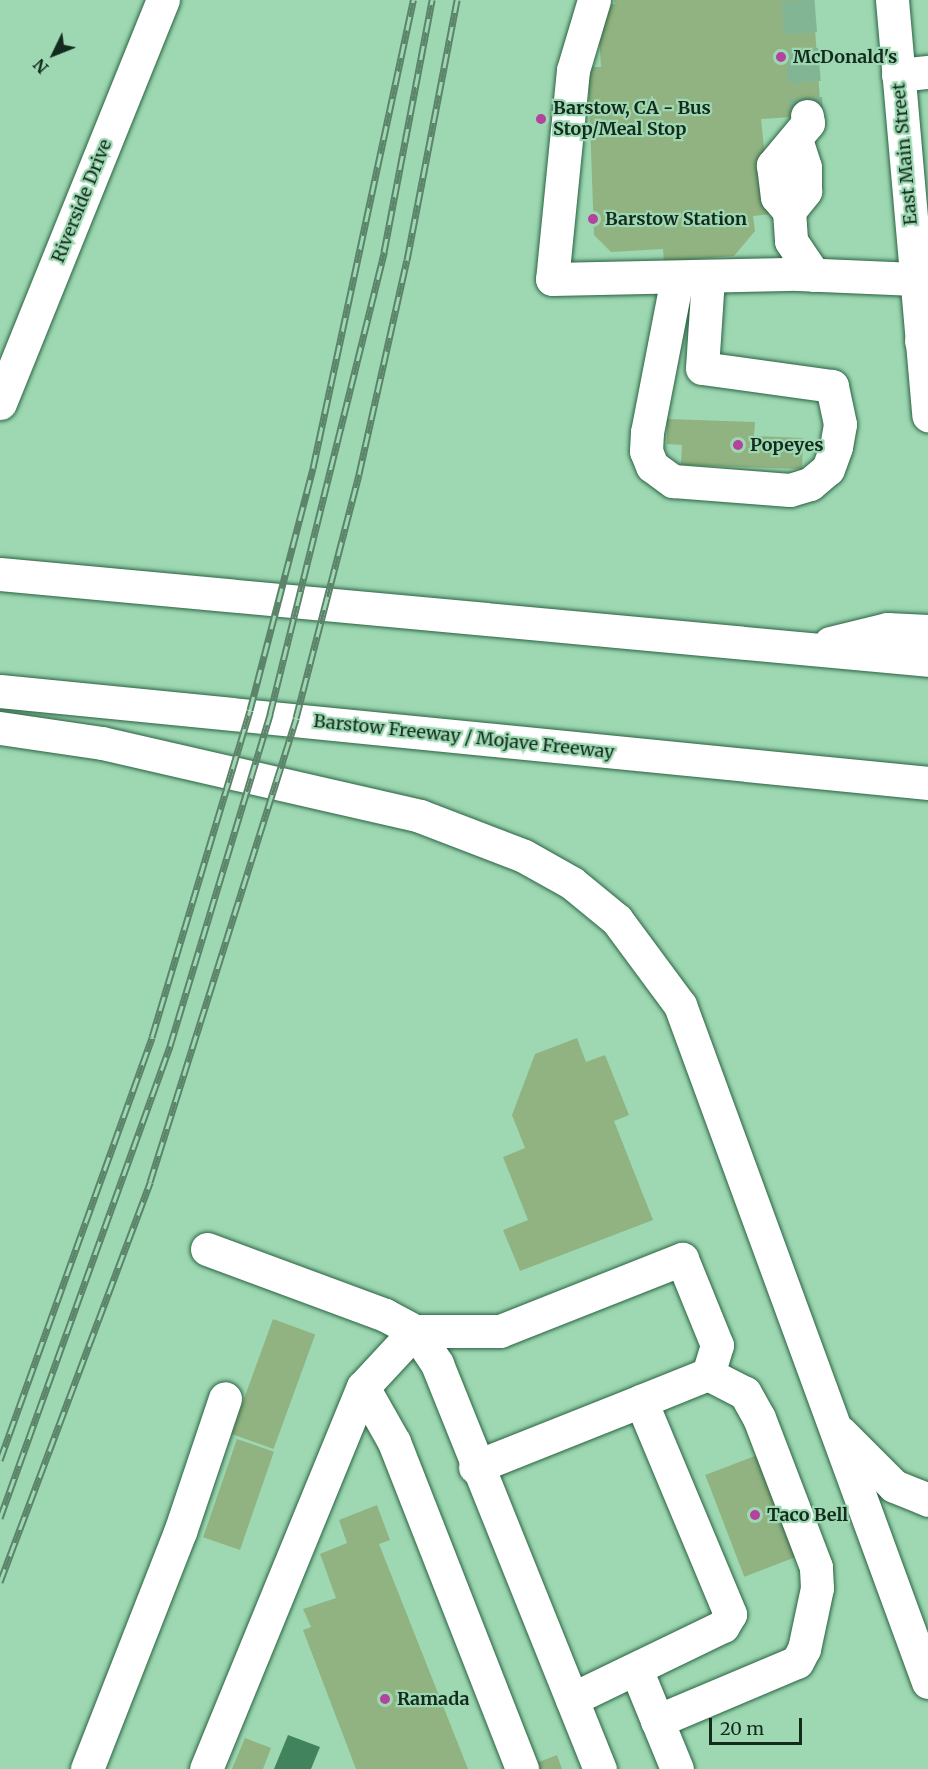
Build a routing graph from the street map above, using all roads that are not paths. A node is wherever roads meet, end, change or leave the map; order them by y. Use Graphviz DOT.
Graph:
graph roads {
  1 [pos="163,0"];
  2 [pos="594,0"];
  3 [pos="892,0"];
  4 [pos="913,73"];
  5 [pos="801,127"];
  6 [pos="920,244"];
  7 [pos="814,275"];
  8 [pos="693,278"];
  9 [pos="915,279"];
  10 [pos="926,341"];
  11 [pos="0,402"];
  12 [pos="928,416"];
  13 [pos="0,574"];
  14 [pos="928,631"];
  15 [pos="805,649"];
  16 [pos="928,660"];
  17 [pos="0,692"];
  18 [pos="0,728"];
  19 [pos="928,783"];
  20 [pos="207,1249"];
  21 [pos="415,1331"];
  22 [pos="708,1374"];
  23 [pos="363,1387"];
  24 [pos="225,1398"];
  25 [pos="641,1401"];
  26 [pos="830,1422"];
  27 [pos="475,1467"];
  28 [pos="928,1500"];
  29 [pos="636,1669"];
  30 [pos="928,1682"];
  31 [pos="572,1699"];
  32 [pos="657,1721"];
  33 [pos="87,1769"];
  34 [pos="206,1769"];
  35 [pos="522,1769"];
  36 [pos="600,1769"];
  37 [pos="676,1769"];
  1 -- 11 [label="main road, Riverside Drive"];
  2 -- 8 [label="main road"];
  3 -- 4 [label="main road, East Main Street"];
  4 -- 6 [label="main road, East Main Street"];
  5 -- 7 [label="main road"];
  6 -- 9 [label="main road, East Main Street"];
  7 -- 8 [label="main road"];
  7 -- 9 [label="main road"];
  8 -- 8 [label="main road"];
  9 -- 10 [label="main road, East Main Street"];
  10 -- 12 [label="main road, East Main Street"];
  13 -- 15 [label="main road"];
  14 -- 15 [label="main road"];
  15 -- 16 [label="main road"];
  17 -- 19 [label="main road, Barstow Freeway / Mojave Freeway"];
  18 -- 26 [label="main road"];
  20 -- 21 [label="main road"];
  21 -- 22 [label="main road"];
  21 -- 23 [label="main road"];
  21 -- 27 [label="main road"];
  22 -- 25 [label="main road"];
  22 -- 32 [label="main road"];
  23 -- 34 [label="main road"];
  23 -- 35 [label="main road"];
  24 -- 33 [label="main road"];
  25 -- 27 [label="main road"];
  25 -- 29 [label="main road"];
  26 -- 28 [label="main road"];
  26 -- 30 [label="main road"];
  27 -- 31 [label="main road"];
  29 -- 31 [label="main road"];
  29 -- 32 [label="main road"];
  31 -- 36 [label="main road"];
  32 -- 37 [label="main road"];
}
